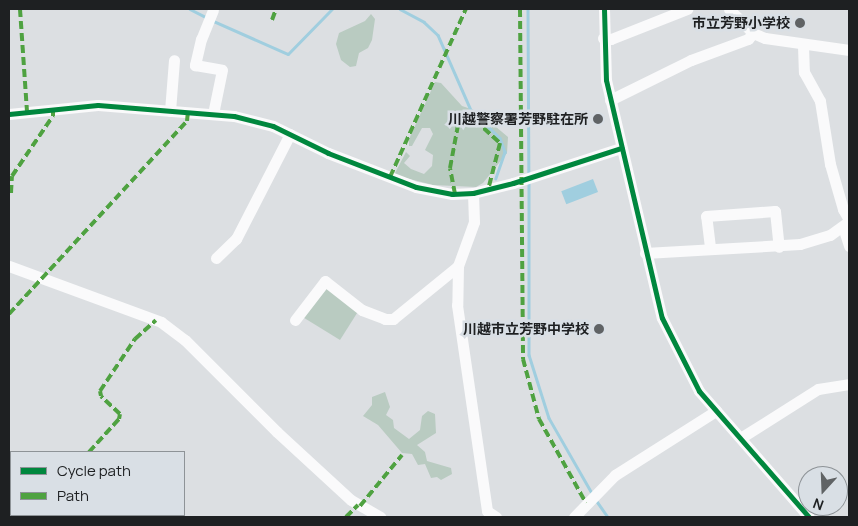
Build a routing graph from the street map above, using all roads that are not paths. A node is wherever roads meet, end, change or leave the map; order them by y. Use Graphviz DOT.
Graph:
graph roads {
  1 [pos="604,9"];
  2 [pos="687,9"];
  3 [pos="729,9"];
  4 [pos="213,10"];
  5 [pos="753,33"];
  6 [pos="603,38"];
  7 [pos="803,46"];
  8 [pos="849,50"];
  9 [pos="174,60"];
  10 [pos="610,100"];
  11 [pos="170,111"];
  12 [pos="9,114"];
  13 [pos="213,114"];
  14 [pos="290,134"];
  15 [pos="621,148"];
  16 [pos="473,193"];
  17 [pos="847,223"];
  18 [pos="849,246"];
  19 [pos="710,247"];
  20 [pos="779,248"];
  21 [pos="645,253"];
  22 [pos="216,258"];
  23 [pos="9,266"];
  24 [pos="458,266"];
  25 [pos="295,320"];
  26 [pos="849,384"];
  27 [pos="716,411"];
  28 [pos="742,437"];
  29 [pos="492,514"];
  30 [pos="382,517"];
  31 [pos="478,517"];
  32 [pos="574,517"];
  33 [pos="810,517"];
  1 -- 6 [label="street"];
  2 -- 6 [label="street"];
  3 -- 5 [label="street"];
  4 -- 13 [label="street"];
  5 -- 7 [label="street"];
  5 -- 10 [label="street"];
  6 -- 10 [label="street"];
  7 -- 8 [label="street"];
  7 -- 17 [label="street"];
  9 -- 11 [label="street"];
  10 -- 15 [label="street"];
  11 -- 12 [label="street"];
  11 -- 13 [label="street"];
  13 -- 14 [label="street"];
  14 -- 16 [label="street"];
  14 -- 22 [label="street"];
  15 -- 16 [label="street"];
  15 -- 21 [label="street"];
  16 -- 24 [label="street"];
  17 -- 18 [label="street"];
  17 -- 20 [label="street"];
  19 -- 20 [label="street"];
  19 -- 20 [label="street"];
  19 -- 21 [label="street"];
  21 -- 27 [label="street"];
  23 -- 30 [label="street"];
  24 -- 25 [label="street"];
  24 -- 29 [label="street"];
  26 -- 28 [label="street"];
  27 -- 28 [label="street"];
  27 -- 32 [label="street"];
  28 -- 33 [label="street"];
  29 -- 31 [label="street"];
}
